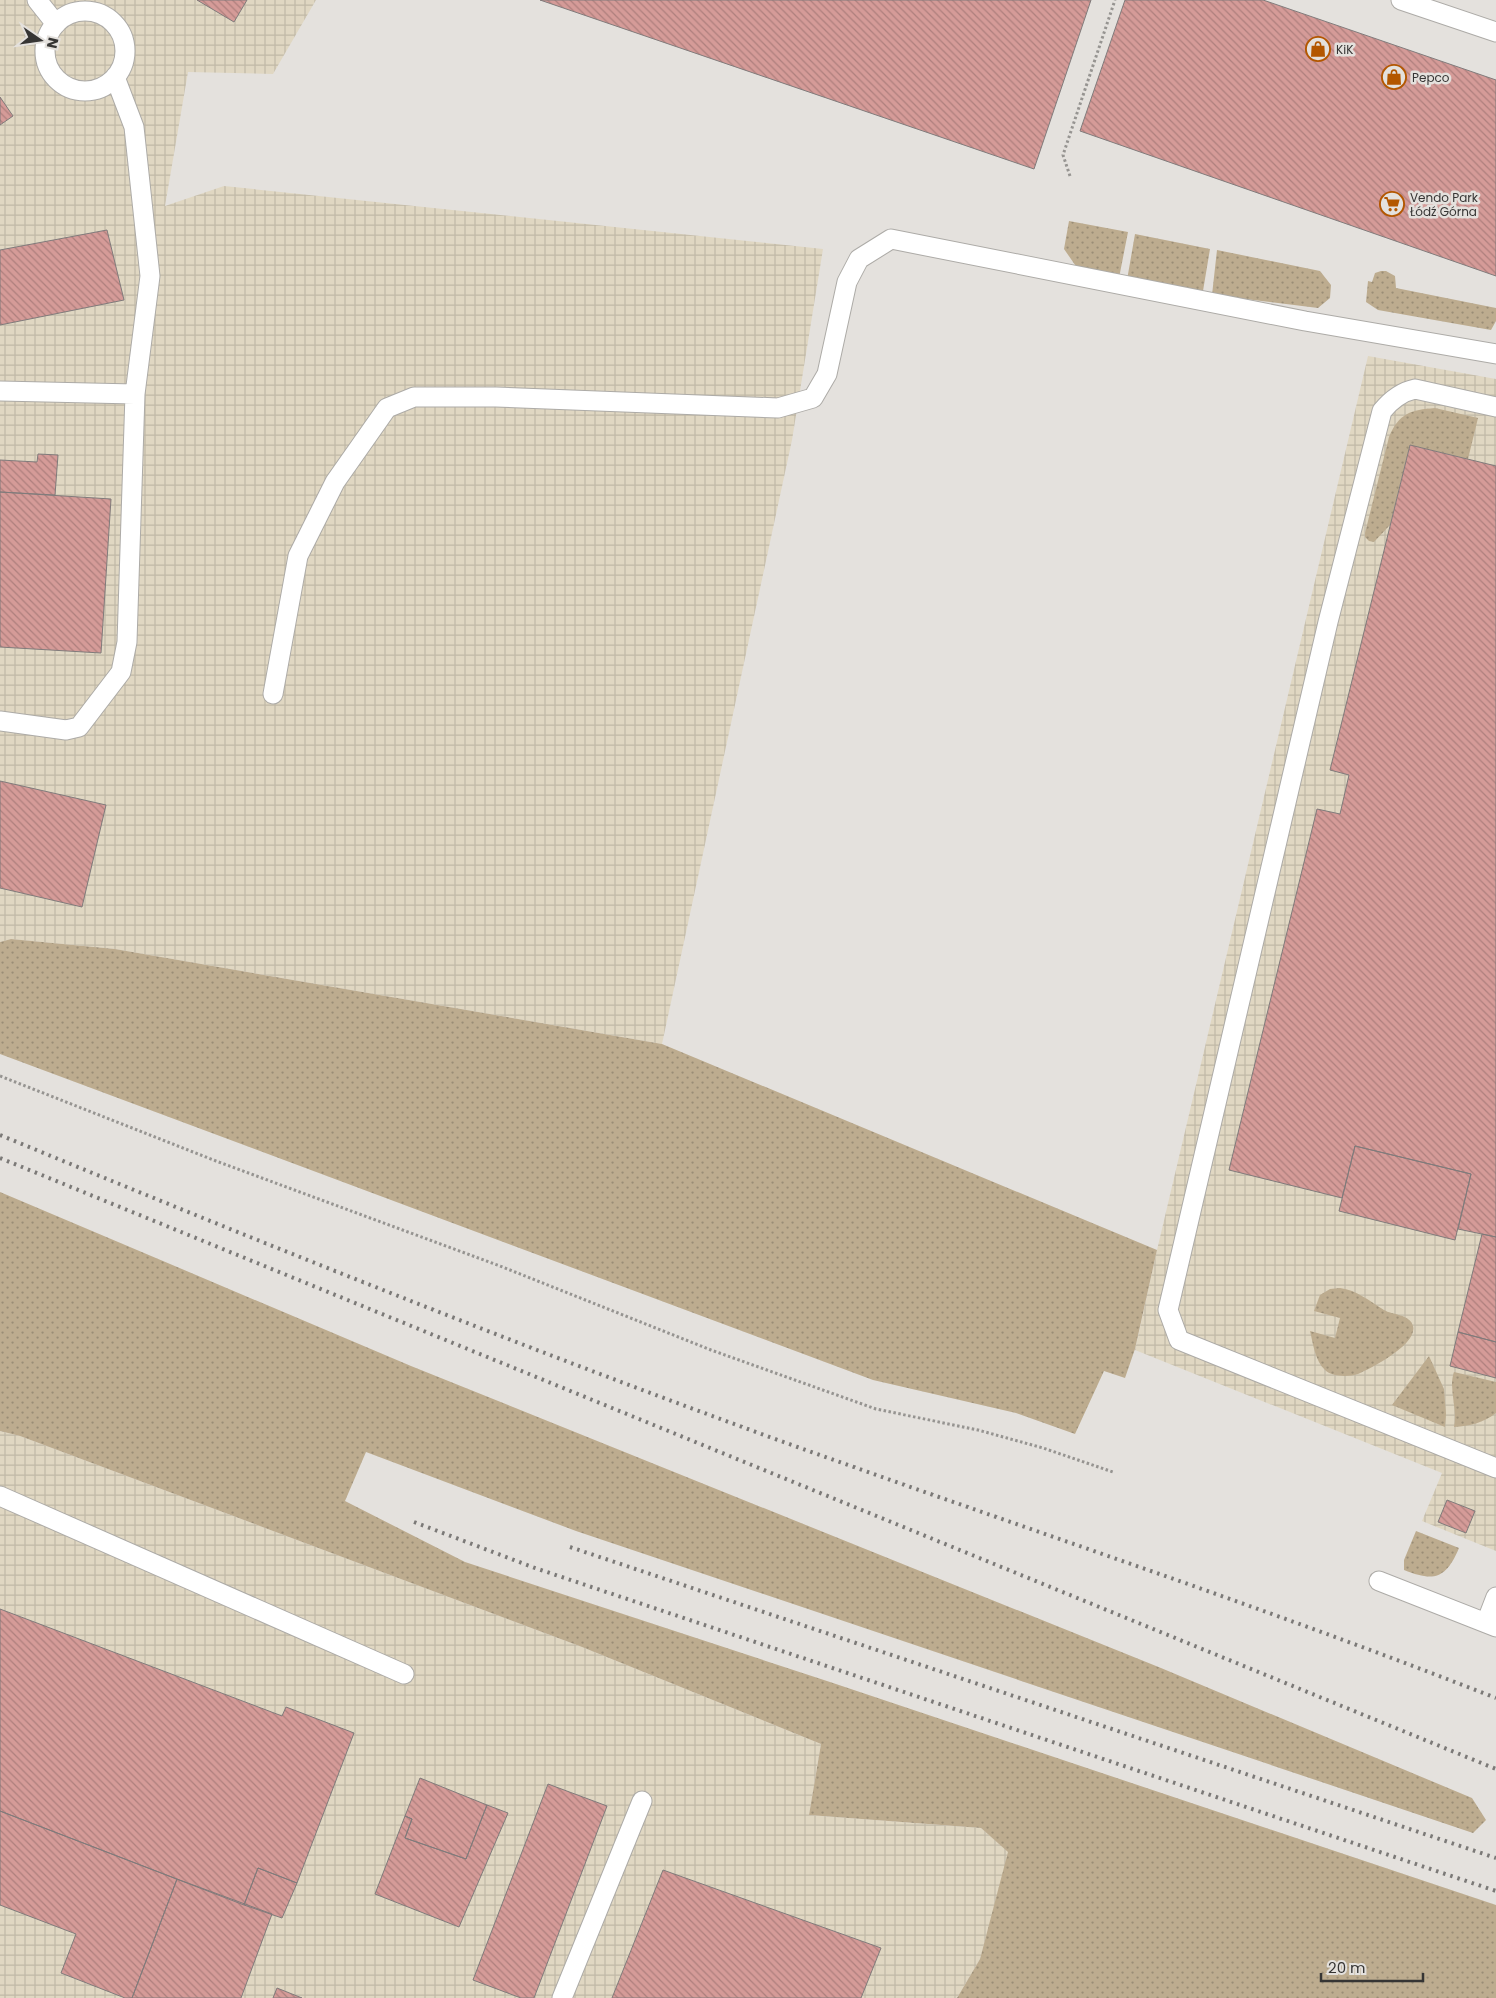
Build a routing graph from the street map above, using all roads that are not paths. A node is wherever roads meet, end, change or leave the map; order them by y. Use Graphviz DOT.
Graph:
graph roads {
  1 [pos="37,0"];
  2 [pos="1401,0"];
  3 [pos="56,24"];
  4 [pos="1496,32"];
  5 [pos="114,77"];
  6 [pos="1496,354"];
  7 [pos="0,391"];
  8 [pos="135,394"];
  9 [pos="1496,406"];
  10 [pos="273,694"];
  11 [pos="0,721"];
  12 [pos="1496,1468"];
  13 [pos="0,1496"];
  14 [pos="1379,1581"];
  15 [pos="1496,1597"];
  16 [pos="1491,1625"];
  17 [pos="404,1674"];
  18 [pos="642,1801"];
  19 [pos="562,1998"];
  1 -- 3 [label="lane"];
  2 -- 4 [label="lane"];
  3 -- 5 [label="lane"];
  3 -- 5 [label="lane"];
  5 -- 8 [label="lane"];
  6 -- 10 [label="lane"];
  7 -- 8 [label="lane"];
  8 -- 11 [label="lane"];
  9 -- 12 [label="lane"];
  13 -- 17 [label="lane"];
  14 -- 16 [label="lane"];
  15 -- 16 [label="lane"];
  18 -- 19 [label="lane"];
}
